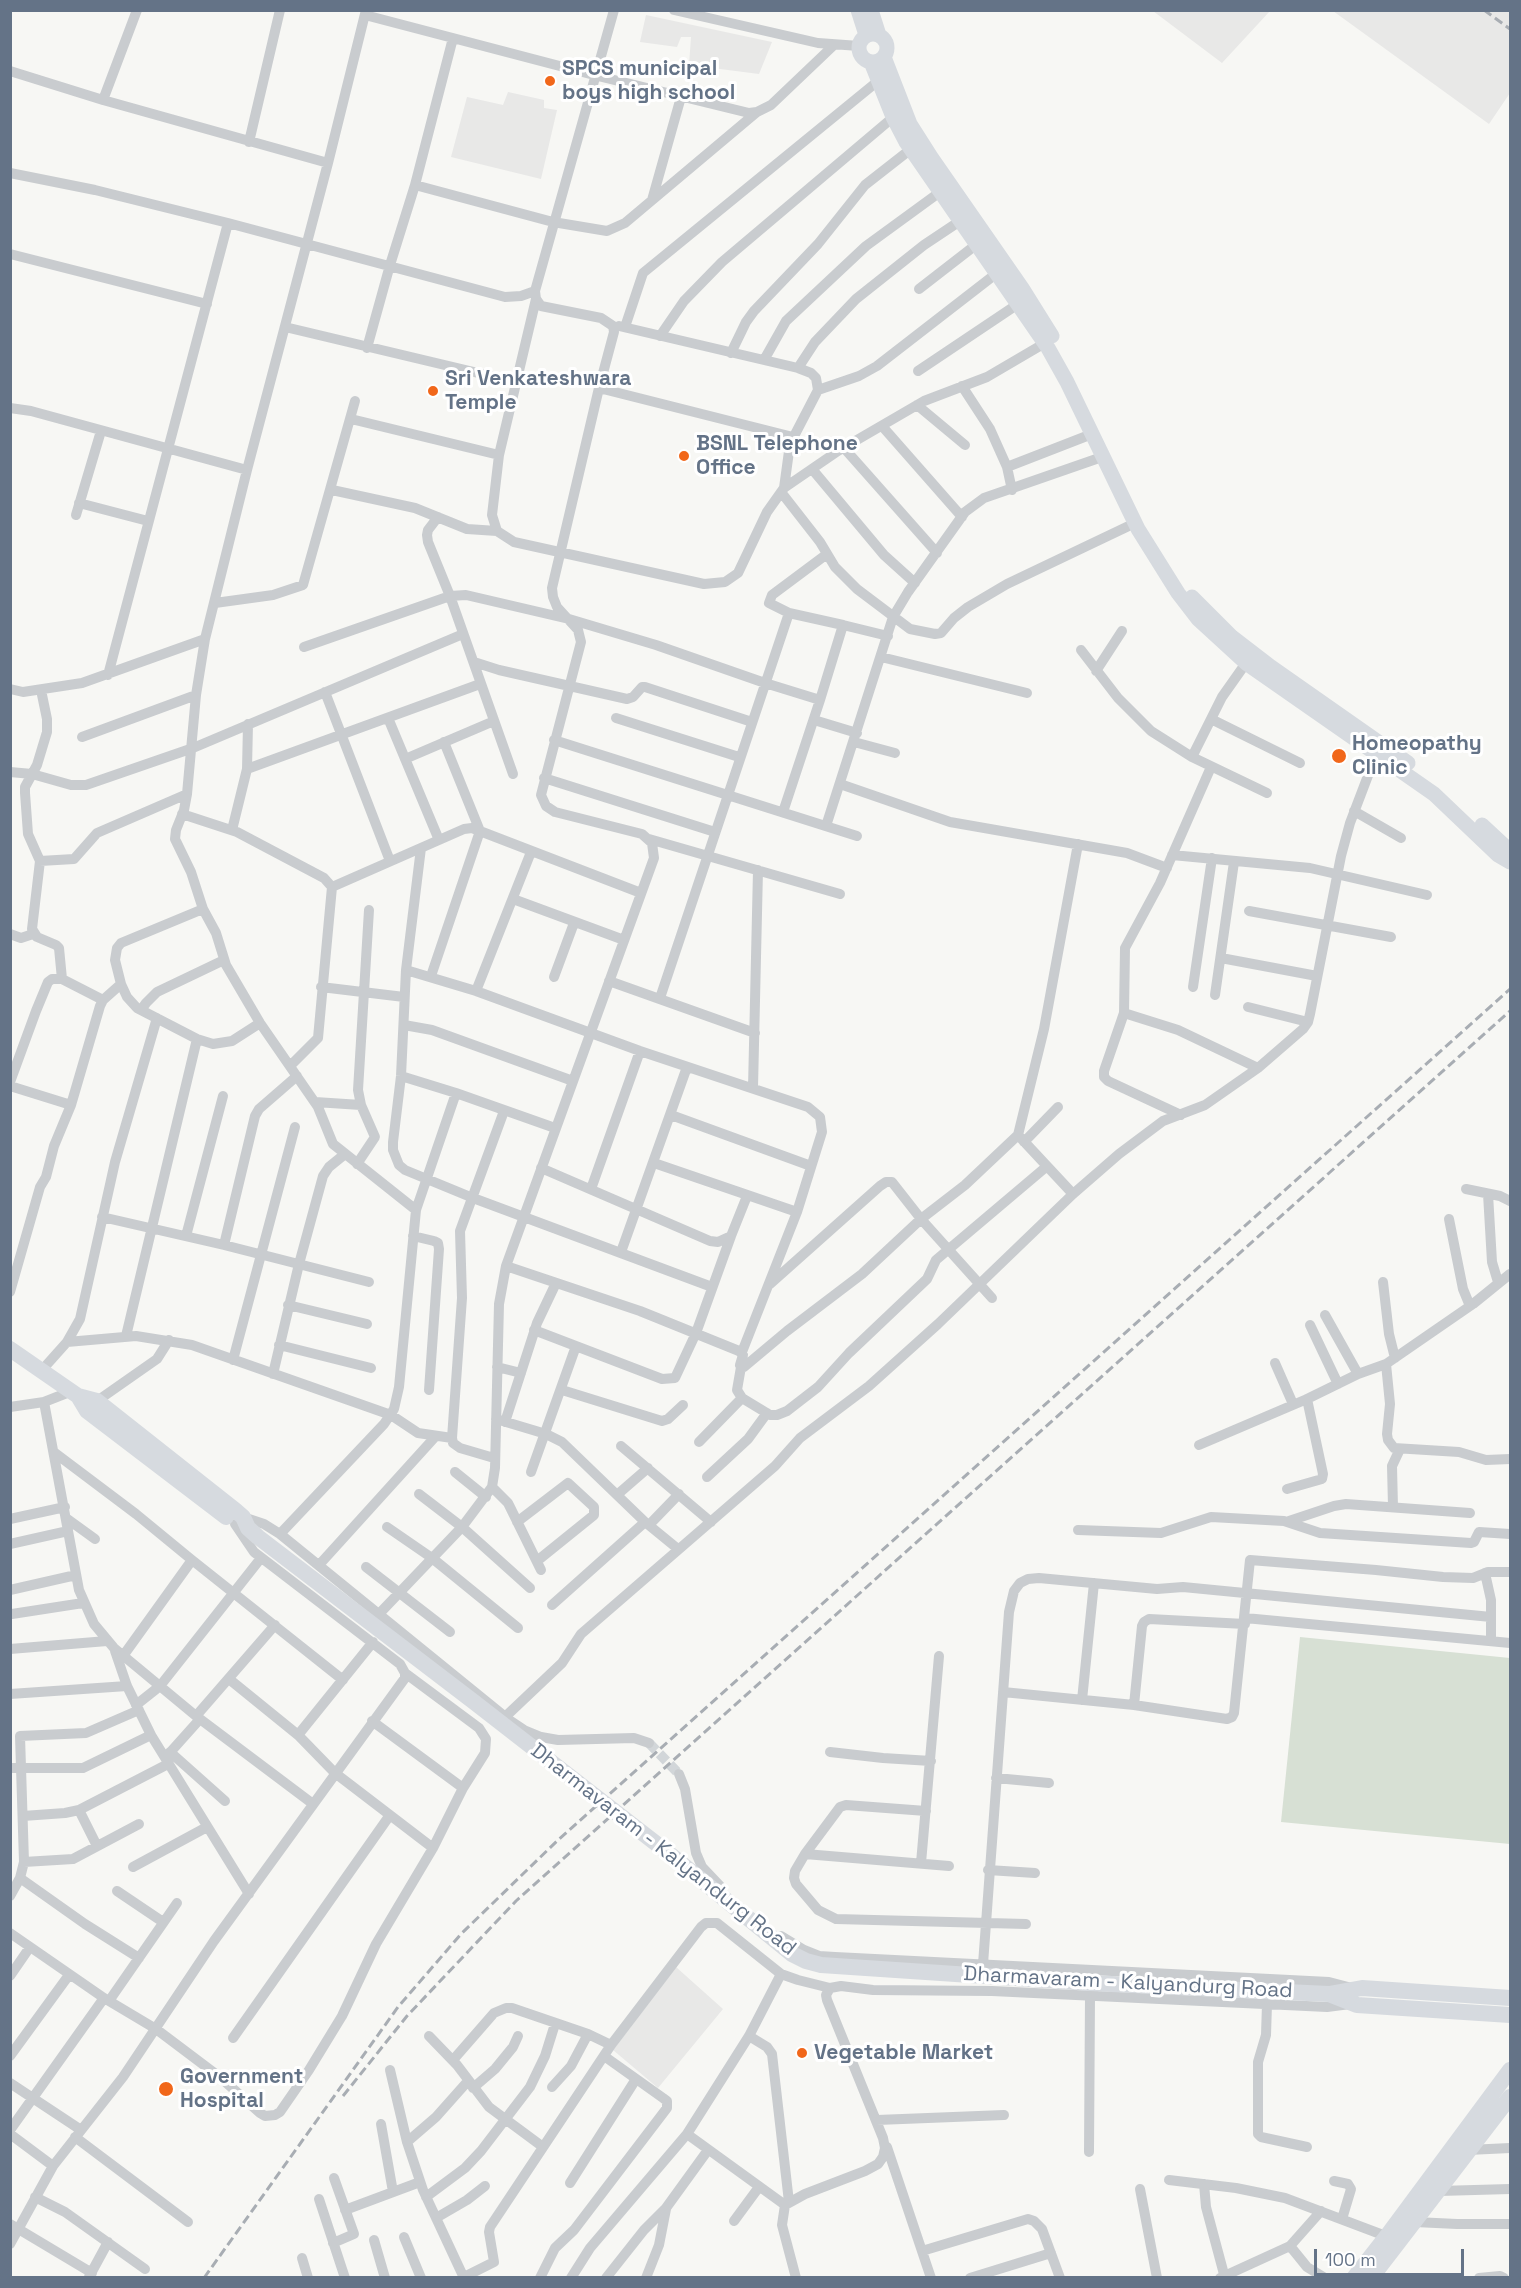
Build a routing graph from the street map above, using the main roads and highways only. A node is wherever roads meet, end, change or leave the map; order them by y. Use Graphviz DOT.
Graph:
graph roads {
  1 [pos="858,10"];
  2 [pos="871,10"];
  3 [pos="868,39"];
  4 [pos="877,60"];
  5 [pos="898,112"];
  6 [pos="1510,851"];
  7 [pos="1510,862"];
  8 [pos="10,1349"];
  9 [pos="75,1394"];
  10 [pos="246,1527"];
  11 [pos="1353,1996"];
  12 [pos="1510,1998"];
  13 [pos="1510,2015"];
  14 [pos="1510,2070"];
  15 [pos="1510,2097"];
  16 [pos="1469,2142"];
  17 [pos="1393,2239"];
  18 [pos="1354,2277"];
  19 [pos="1371,2277"];
  1 -- 3 [label="main road"];
  2 -- 3 [label="main road"];
  3 -- 4 [label="main road"];
  3 -- 4 [label="main road"];
  4 -- 5 [label="main road"];
  4 -- 5 [label="main road"];
  5 -- 6 [label="main road"];
  5 -- 7 [label="main road"];
  8 -- 9 [label="main road, Dharmavaram - Kalyandurg Road"];
  9 -- 10 [label="main road, Dharmavaram - Kalyandurg Road"];
  9 -- 10 [label="main road, Dharmavaram - Kalyandurg Road"];
  10 -- 11 [label="main road, Dharmavaram - Kalyandurg Road"];
  11 -- 12 [label="main road, Dharmavaram - Kalyandurg Road"];
  11 -- 13 [label="main road, Dharmavaram - Kalyandurg Road"];
  14 -- 16 [label="main road"];
  15 -- 16 [label="main road"];
  16 -- 17 [label="main road"];
  16 -- 17 [label="main road"];
  17 -- 18 [label="main road"];
  17 -- 19 [label="main road"];
}
